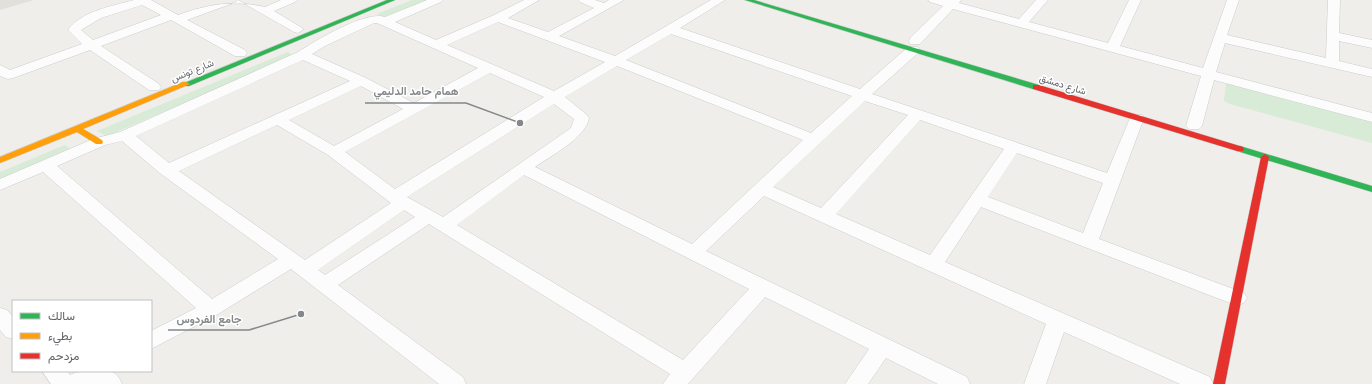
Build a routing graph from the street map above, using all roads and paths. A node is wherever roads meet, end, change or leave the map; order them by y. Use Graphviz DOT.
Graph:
graph roads {
  1 [pos="232,0"];
  2 [pos="243,0"];
  3 [pos="291,0"];
  4 [pos="371,0"];
  5 [pos="392,0"];
  6 [pos="437,0"];
  7 [pos="533,0"];
  8 [pos="584,0"];
  9 [pos="618,0"];
  10 [pos="719,0"];
  11 [pos="748,0"];
  12 [pos="776,0"];
  13 [pos="934,0"];
  14 [pos="1042,0"];
  15 [pos="1135,0"];
  16 [pos="1233,0"];
  17 [pos="1334,0"];
  18 [pos="146,1"];
  19 [pos="953,3"];
  20 [pos="604,7"];
  21 [pos="265,11"];
  22 [pos="174,17"];
  23 [pos="374,18"];
  24 [pos="498,18"];
  25 [pos="1022,23"];
  26 [pos="298,29"];
  27 [pos="670,29"];
  28 [pos="550,36"];
  29 [pos="1333,36"];
  30 [pos="1222,38"];
  31 [pos="1372,44"];
  32 [pos="91,45"];
  33 [pos="436,45"];
  34 [pos="914,45"];
  35 [pos="1112,49"];
  36 [pos="240,53"];
  37 [pos="303,55"];
  38 [pos="616,61"];
  39 [pos="1332,64"];
  40 [pos="489,68"];
  41 [pos="1372,73"];
  42 [pos="3,75"];
  43 [pos="1208,75"];
  44 [pos="361,81"];
  45 [pos="154,87"];
  46 [pos="864,94"];
  47 [pos="555,97"];
  48 [pos="415,109"];
  49 [pos="918,113"];
  50 [pos="88,114"];
  51 [pos="1137,118"];
  52 [pos="1372,118"];
  53 [pos="278,120"];
  54 [pos="1194,126"];
  55 [pos="78,129"];
  56 [pos="125,135"];
  57 [pos="813,139"];
  58 [pos="99,142"];
  59 [pos="1014,146"];
  60 [pos="334,152"];
  61 [pos="1265,157"];
  62 [pos="0,160"];
  63 [pos="45,165"];
  64 [pos="523,168"];
  65 [pos="167,170"];
  66 [pos="1372,179"];
  67 [pos="1114,181"];
  68 [pos="0,185"];
  69 [pos="761,188"];
  70 [pos="1372,189"];
  71 [pos="399,200"];
  72 [pos="978,200"];
  73 [pos="824,216"];
  74 [pos="436,221"];
  75 [pos="1089,242"];
  76 [pos="694,252"];
  77 [pos="298,265"];
  78 [pos="933,265"];
  79 [pos="323,285"];
  80 [pos="763,286"];
  81 [pos="1237,298"];
  82 [pos="211,308"];
  83 [pos="0,316"];
  84 [pos="1058,320"];
  85 [pos="12,329"];
  86 [pos="12,331"];
  87 [pos="0,337"];
  88 [pos="152,340"];
  89 [pos="883,346"];
  90 [pos="53,372"];
  91 [pos="93,372"];
  92 [pos="96,372"];
  93 [pos="680,378"];
  94 [pos="65,384"];
  95 [pos="74,384"];
  96 [pos="111,384"];
  97 [pos="455,384"];
  98 [pos="856,384"];
  99 [pos="959,384"];
  100 [pos="1035,384"];
  101 [pos="1202,384"];
  102 [pos="1219,384"];
  1 -- 22 [label="street"];
  2 -- 21 [label="street"];
  3 -- 21 [label="street"];
  4 -- 26 [label="main road, شارع تونس"];
  5 -- 23 [label="main road, شارع تونس"];
  6 -- 23 [label="street"];
  7 -- 24 [label="street"];
  8 -- 20 [label="street"];
  9 -- 20 [label="street"];
  10 -- 27 [label="street"];
  11 -- 34 [label="main road, شارع دمشق"];
  12 -- 34 [label="main road, شارع دمشق"];
  13 -- 19 [label="street"];
  14 -- 25 [label="street"];
  15 -- 35 [label="street"];
  16 -- 30 [label="street"];
  17 -- 29 [label="street"];
  18 -- 22 [label="street"];
  18 -- 32 [label="street"];
  19 -- 25 [label="street"];
  19 -- 34 [label="street"];
  20 -- 28 [label="street"];
  21 -- 26 [label="street"];
  22 -- 32 [label="street"];
  22 -- 36 [label="street"];
  23 -- 33 [label="street"];
  23 -- 37 [label="street"];
  23 -- 55 [label="main road, شارع تونس"];
  24 -- 28 [label="street"];
  24 -- 33 [label="street"];
  25 -- 35 [label="street"];
  26 -- 36 [label="main road, شارع تونس"];
  27 -- 38 [label="street"];
  27 -- 46 [label="street"];
  28 -- 38 [label="street"];
  29 -- 31 [label="street"];
  29 -- 39 [label="street"];
  30 -- 39 [label="street"];
  30 -- 43 [label="street"];
  32 -- 42 [label="street"];
  32 -- 45 [label="street"];
  33 -- 40 [label="street"];
  34 -- 46 [label="street"];
  34 -- 51 [label="main road, شارع دمشق"];
  34 -- 54 [label="main road, شارع دمشق"];
  35 -- 43 [label="street"];
  36 -- 45 [label="main road, شارع تونس"];
  37 -- 44 [label="street"];
  37 -- 56 [label="street"];
  38 -- 47 [label="street"];
  38 -- 57 [label="street"];
  39 -- 41 [label="street"];
  40 -- 47 [label="street"];
  40 -- 48 [label="street"];
  43 -- 52 [label="street"];
  43 -- 54 [label="street"];
  44 -- 48 [label="street"];
  44 -- 53 [label="street"];
  45 -- 50 [label="main road, شارع تونس"];
  46 -- 49 [label="street"];
  46 -- 57 [label="street"];
  47 -- 64 [label="street"];
  47 -- 71 [label="street"];
  48 -- 60 [label="street"];
  49 -- 59 [label="street"];
  49 -- 73 [label="street"];
  51 -- 61 [label="main road, شارع دمشق"];
  51 -- 67 [label="street"];
  53 -- 60 [label="street"];
  53 -- 65 [label="street"];
  54 -- 66 [label="main road, شارع دمشق"];
  55 -- 58 [label="main road"];
  55 -- 62 [label="main road, شارع تونس"];
  56 -- 58 [label="street"];
  56 -- 65 [label="street"];
  57 -- 69 [label="street"];
  58 -- 63 [label="street"];
  59 -- 67 [label="street"];
  59 -- 72 [label="street"];
  60 -- 71 [label="street"];
  61 -- 70 [label="main road, شارع دمشق"];
  61 -- 81 [label="main road"];
  63 -- 68 [label="street"];
  63 -- 82 [label="street"];
  64 -- 74 [label="street"];
  64 -- 76 [label="street"];
  65 -- 77 [label="street"];
  67 -- 75 [label="street"];
  69 -- 73 [label="street"];
  69 -- 76 [label="street"];
  71 -- 74 [label="street"];
  71 -- 77 [label="street"];
  72 -- 75 [label="street"];
  72 -- 78 [label="street"];
  73 -- 78 [label="street"];
  74 -- 79 [label="street"];
  74 -- 93 [label="street"];
  75 -- 81 [label="street"];
  76 -- 80 [label="street"];
  77 -- 79 [label="street"];
  77 -- 82 [label="street"];
  78 -- 84 [label="street"];
  79 -- 97 [label="street"];
  80 -- 89 [label="street"];
  80 -- 93 [label="street"];
  81 -- 102 [label="main road"];
  82 -- 88 [label="street"];
  83 -- 85 [label="street"];
  84 -- 100 [label="street"];
  84 -- 101 [label="street"];
  86 -- 87 [label="street"];
  89 -- 98 [label="street"];
  89 -- 99 [label="street"];
  90 -- 94 [label="street"];
  91 -- 95 [label="street"];
  92 -- 96 [label="street"];
}
